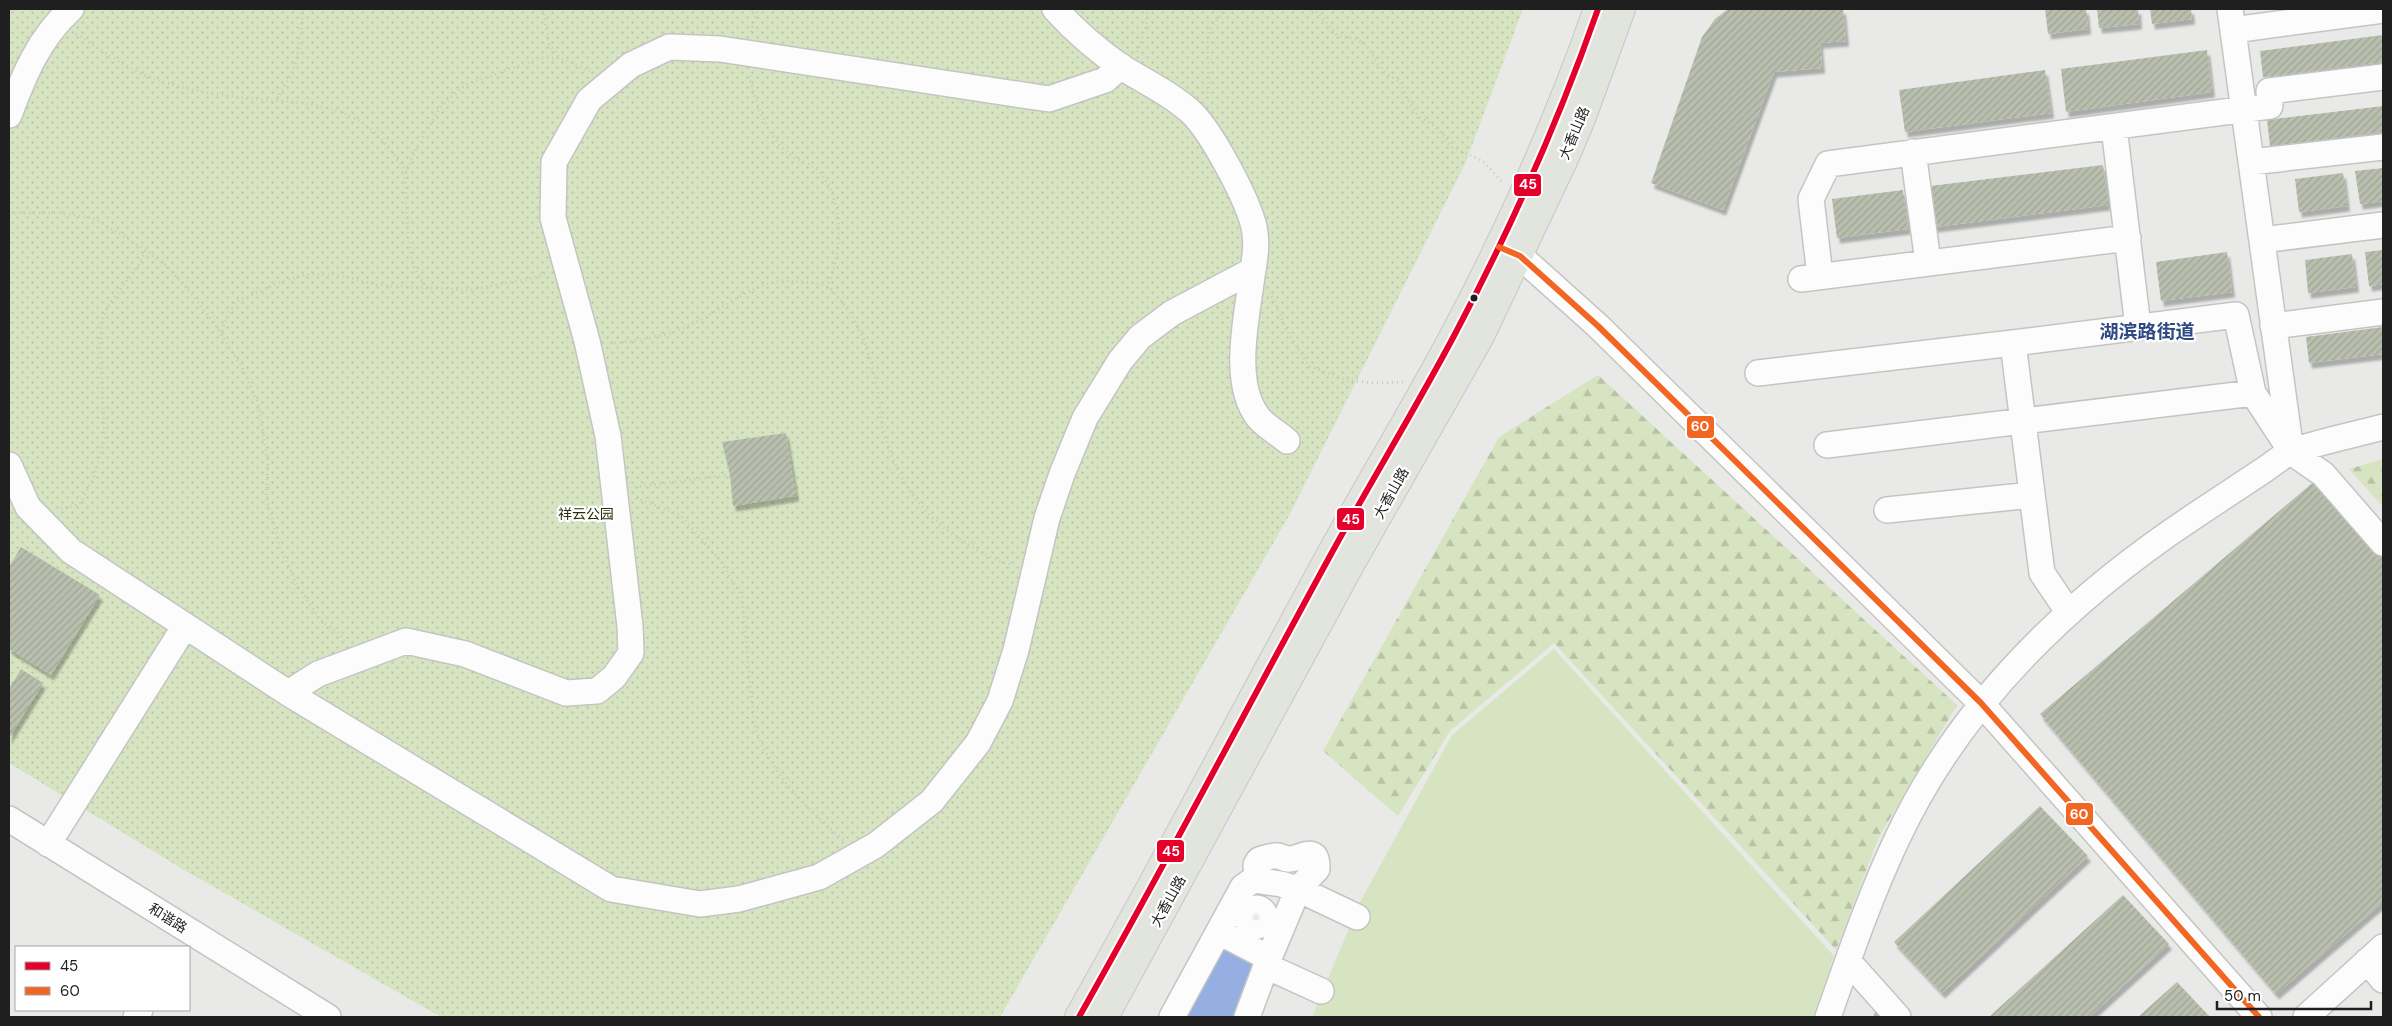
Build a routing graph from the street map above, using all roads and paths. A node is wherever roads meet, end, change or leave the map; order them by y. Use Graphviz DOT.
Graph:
graph roads {
  1 [pos="303,9"];
  2 [pos="543,9"];
  3 [pos="758,9"];
  4 [pos="1054,9"];
  5 [pos="1148,9"];
  6 [pos="1227,9"];
  7 [pos="1312,9"];
  8 [pos="1598,9"];
  9 [pos="1621,9"];
  10 [pos="2383,10"];
  11 [pos="64,15"];
  12 [pos="2231,19"];
  13 [pos="748,54"];
  14 [pos="560,58"];
  15 [pos="1121,66"];
  16 [pos="2383,77"];
  17 [pos="610,83"];
  18 [pos="277,99"];
  19 [pos="2244,110"];
  20 [pos="1193,114"];
  21 [pos="9,115"];
  22 [pos="2114,126"];
  23 [pos="2383,147"];
  24 [pos="1913,152"];
  25 [pos="2251,162"];
  26 [pos="407,172"];
  27 [pos="1520,202"];
  28 [pos="9,212"];
  29 [pos="2383,225"];
  30 [pos="2128,238"];
  31 [pos="2262,240"];
  32 [pos="146,250"];
  33 [pos="1509,252"];
  34 [pos="1928,262"];
  35 [pos="566,263"];
  36 [pos="1253,270"];
  37 [pos="827,287"];
  38 [pos="427,289"];
  39 [pos="1270,291"];
  40 [pos="2383,312"];
  41 [pos="2273,326"];
  42 [pos="2138,327"];
  43 [pos="221,337"];
  44 [pos="587,342"];
  45 [pos="2013,342"];
  46 [pos="1758,373"];
  47 [pos="1430,380"];
  48 [pos="2253,393"];
  49 [pos="2023,422"];
  50 [pos="2383,427"];
  51 [pos="1287,441"];
  52 [pos="1827,445"];
  53 [pos="2291,452"];
  54 [pos="9,465"];
  55 [pos="730,475"];
  56 [pos="615,490"];
  57 [pos="2032,495"];
  58 [pos="28,507"];
  59 [pos="1888,510"];
  60 [pos="2383,543"];
  61 [pos="1035,569"];
  62 [pos="2069,613"];
  63 [pos="186,626"];
  64 [pos="341,635"];
  65 [pos="288,693"];
  66 [pos="1981,703"];
  67 [pos="9,820"];
  68 [pos="48,844"];
  69 [pos="857,856"];
  70 [pos="1265,881"];
  71 [pos="1298,889"];
  72 [pos="1357,918"];
  73 [pos="1255,920"];
  74 [pos="1219,932"];
  75 [pos="178,937"];
  76 [pos="2375,954"];
  77 [pos="1848,961"];
  78 [pos="1267,962"];
  79 [pos="2383,980"];
  80 [pos="1321,991"];
  81 [pos="328,1017"];
  82 [pos="1079,1017"];
  83 [pos="1104,1017"];
  84 [pos="1172,1017"];
  85 [pos="1248,1017"];
  86 [pos="1828,1017"];
  87 [pos="1898,1017"];
  88 [pos="2259,1017"];
  89 [pos="2306,1017"];
  1 -- 18 [label="path"];
  2 -- 14 [label="path"];
  3 -- 13 [label="path"];
  4 -- 15 [label="street"];
  5 -- 15 [label="path"];
  6 -- 20 [label="path"];
  7 -- 27 [label="path"];
  8 -- 27 [label="main road, 大香山路"];
  9 -- 33 [label="main road, 大香山路"];
  10 -- 12 [label="street"];
  11 -- 18 [label="path"];
  11 -- 21 [label="street"];
  12 -- 19 [label="street"];
  13 -- 15 [label="street"];
  13 -- 17 [label="street"];
  13 -- 37 [label="path"];
  14 -- 17 [label="path"];
  14 -- 26 [label="path"];
  15 -- 20 [label="street"];
  16 -- 19 [label="street"];
  17 -- 35 [label="street"];
  18 -- 26 [label="path"];
  19 -- 22 [label="street"];
  19 -- 25 [label="street"];
  20 -- 36 [label="street"];
  22 -- 24 [label="street"];
  22 -- 30 [label="street"];
  23 -- 25 [label="street"];
  24 -- 34 [label="street"];
  24 -- 34 [label="street"];
  25 -- 31 [label="street"];
  26 -- 38 [label="path"];
  27 -- 33 [label="main road, 大香山路"];
  28 -- 32 [label="path"];
  29 -- 31 [label="street"];
  30 -- 34 [label="street"];
  30 -- 42 [label="street"];
  31 -- 41 [label="street"];
  32 -- 43 [label="path"];
  32 -- 58 [label="path"];
  33 -- 47 [label="main road, 大香山路"];
  33 -- 66 [label="street"];
  33 -- 83 [label="main road, 大香山路"];
  35 -- 38 [label="path"];
  35 -- 44 [label="street"];
  36 -- 51 [label="street"];
  36 -- 61 [label="street"];
  37 -- 44 [label="path"];
  37 -- 61 [label="path"];
  38 -- 43 [label="path"];
  39 -- 47 [label="path"];
  40 -- 41 [label="street"];
  41 -- 53 [label="street"];
  42 -- 45 [label="street"];
  42 -- 48 [label="street"];
  43 -- 64 [label="path"];
  44 -- 56 [label="street"];
  45 -- 46 [label="street"];
  45 -- 49 [label="street"];
  47 -- 82 [label="main road, 大香山路"];
  48 -- 49 [label="street"];
  48 -- 53 [label="street"];
  49 -- 52 [label="street"];
  49 -- 57 [label="street"];
  50 -- 53 [label="street"];
  53 -- 60 [label="street"];
  53 -- 62 [label="street"];
  54 -- 58 [label="street"];
  55 -- 56 [label="path"];
  56 -- 65 [label="street"];
  56 -- 69 [label="path"];
  57 -- 59 [label="street"];
  57 -- 62 [label="street"];
  58 -- 63 [label="street"];
  61 -- 69 [label="street"];
  62 -- 66 [label="street"];
  63 -- 65 [label="street"];
  63 -- 68 [label="street"];
  65 -- 69 [label="street"];
  66 -- 77 [label="street"];
  66 -- 88 [label="street"];
  67 -- 68 [label="street, 和谐路"];
  68 -- 75 [label="street, 和谐路"];
  70 -- 71 [label="street"];
  70 -- 71 [label="street"];
  70 -- 73 [label="street"];
  71 -- 72 [label="street"];
  71 -- 73 [label="street"];
  73 -- 74 [label="street"];
  73 -- 74 [label="street"];
  73 -- 78 [label="street"];
  74 -- 84 [label="street"];
  75 -- 81 [label="street, 和谐路"];
  76 -- 79 [label="street"];
  76 -- 89 [label="street"];
  77 -- 86 [label="street"];
  77 -- 87 [label="street"];
  78 -- 80 [label="street"];
  78 -- 85 [label="street"];
}
